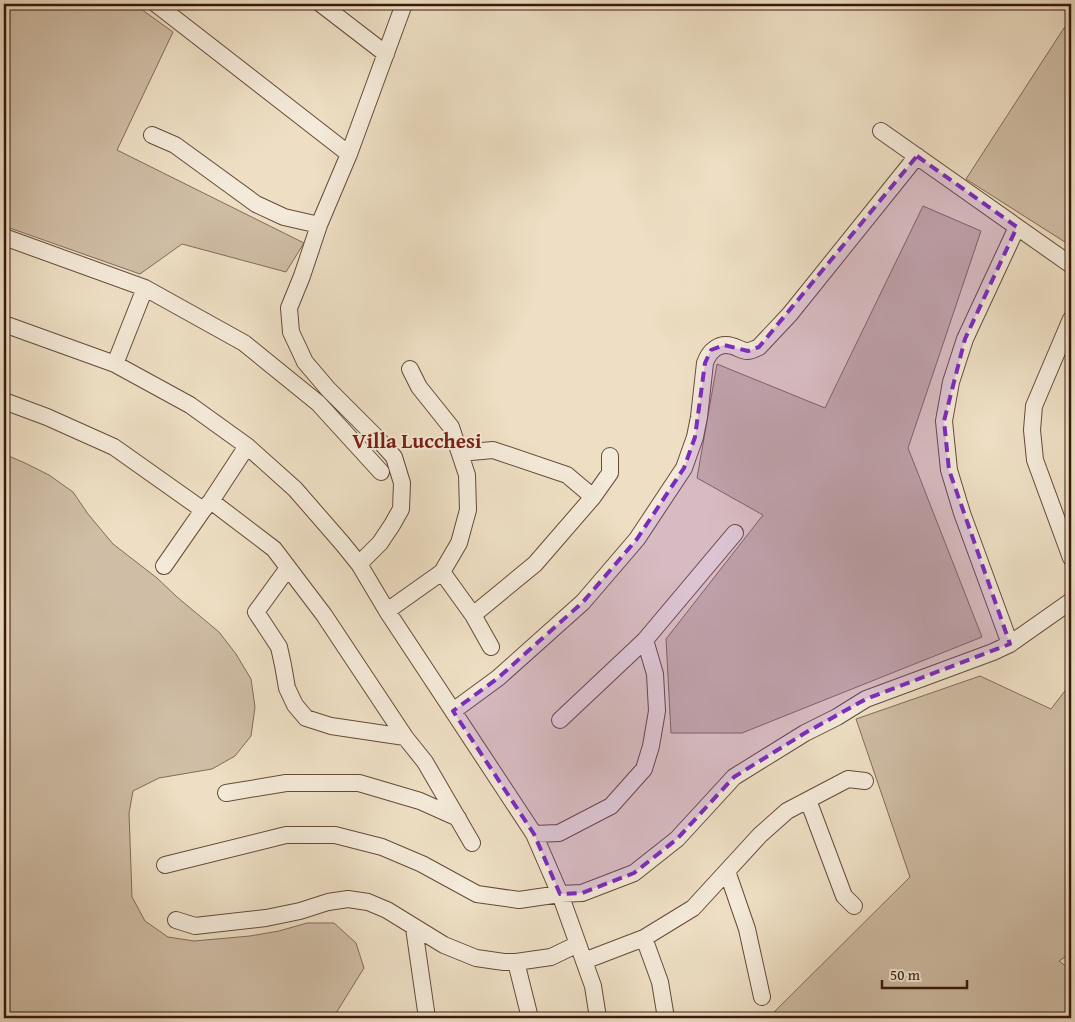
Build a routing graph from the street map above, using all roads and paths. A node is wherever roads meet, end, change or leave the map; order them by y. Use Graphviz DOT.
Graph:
graph roads {
  1 [pos="156,4"];
  2 [pos="321,4"];
  3 [pos="404,4"];
  4 [pos="386,54"];
  5 [pos="881,131"];
  6 [pos="152,134"];
  7 [pos="349,154"];
  8 [pos="917,156"];
  9 [pos="320,225"];
  10 [pos="1017,227"];
  11 [pos="4,237"];
  12 [pos="1071,265"];
  13 [pos="145,288"];
  14 [pos="1071,319"];
  15 [pos="4,324"];
  16 [pos="115,364"];
  17 [pos="410,369"];
  18 [pos="4,401"];
  19 [pos="247,446"];
  20 [pos="460,453"];
  21 [pos="610,456"];
  22 [pos="381,472"];
  23 [pos="593,498"];
  24 [pos="207,506"];
  25 [pos="735,533"];
  26 [pos="1071,558"];
  27 [pos="359,564"];
  28 [pos="164,566"];
  29 [pos="288,568"];
  30 [pos="442,572"];
  31 [pos="1071,601"];
  32 [pos="387,611"];
  33 [pos="472,615"];
  34 [pos="644,640"];
  35 [pos="1010,644"];
  36 [pos="491,647"];
  37 [pos="453,711"];
  38 [pos="560,720"];
  39 [pos="405,737"];
  40 [pos="865,780"];
  41 [pos="226,792"];
  42 [pos="808,800"];
  43 [pos="458,818"];
  44 [pos="534,834"];
  45 [pos="472,843"];
  46 [pos="165,865"];
  47 [pos="727,871"];
  48 [pos="560,894"];
  49 [pos="854,906"];
  50 [pos="176,920"];
  51 [pos="414,928"];
  52 [pos="644,938"];
  53 [pos="578,944"];
  54 [pos="584,961"];
  55 [pos="516,962"];
  56 [pos="762,997"];
  57 [pos="427,1018"];
  58 [pos="530,1018"];
  59 [pos="598,1018"];
  60 [pos="666,1018"];
  1 -- 7 [label="street"];
  2 -- 4 [label="street"];
  3 -- 4 [label="street"];
  4 -- 7 [label="street"];
  5 -- 8 [label="street"];
  6 -- 9 [label="street"];
  7 -- 9 [label="street"];
  8 -- 10 [label="street"];
  8 -- 37 [label="street"];
  9 -- 27 [label="street"];
  10 -- 12 [label="street"];
  10 -- 35 [label="street"];
  11 -- 13 [label="street"];
  13 -- 16 [label="street"];
  13 -- 22 [label="street"];
  14 -- 26 [label="street"];
  15 -- 16 [label="street"];
  16 -- 19 [label="street"];
  17 -- 20 [label="street"];
  18 -- 24 [label="street"];
  19 -- 24 [label="street"];
  19 -- 27 [label="street"];
  20 -- 23 [label="street"];
  20 -- 30 [label="street"];
  21 -- 23 [label="street"];
  23 -- 33 [label="street"];
  24 -- 28 [label="street"];
  24 -- 29 [label="street"];
  25 -- 34 [label="street"];
  27 -- 32 [label="street"];
  29 -- 39 [label="street"];
  29 -- 39 [label="street"];
  30 -- 32 [label="street"];
  30 -- 33 [label="street"];
  31 -- 35 [label="street"];
  32 -- 37 [label="street"];
  33 -- 36 [label="street"];
  34 -- 38 [label="street"];
  34 -- 44 [label="street"];
  35 -- 48 [label="street"];
  37 -- 44 [label="street"];
  39 -- 43 [label="street"];
  40 -- 42 [label="street"];
  41 -- 43 [label="street"];
  42 -- 47 [label="street"];
  42 -- 49 [label="street"];
  43 -- 45 [label="street"];
  44 -- 48 [label="street"];
  46 -- 48 [label="street"];
  47 -- 52 [label="street"];
  47 -- 56 [label="street"];
  48 -- 53 [label="street"];
  50 -- 51 [label="street"];
  51 -- 55 [label="street"];
  51 -- 57 [label="street"];
  52 -- 54 [label="street"];
  52 -- 60 [label="street"];
  53 -- 54 [label="street"];
  53 -- 55 [label="street"];
  54 -- 59 [label="street"];
  55 -- 58 [label="street"];
}
